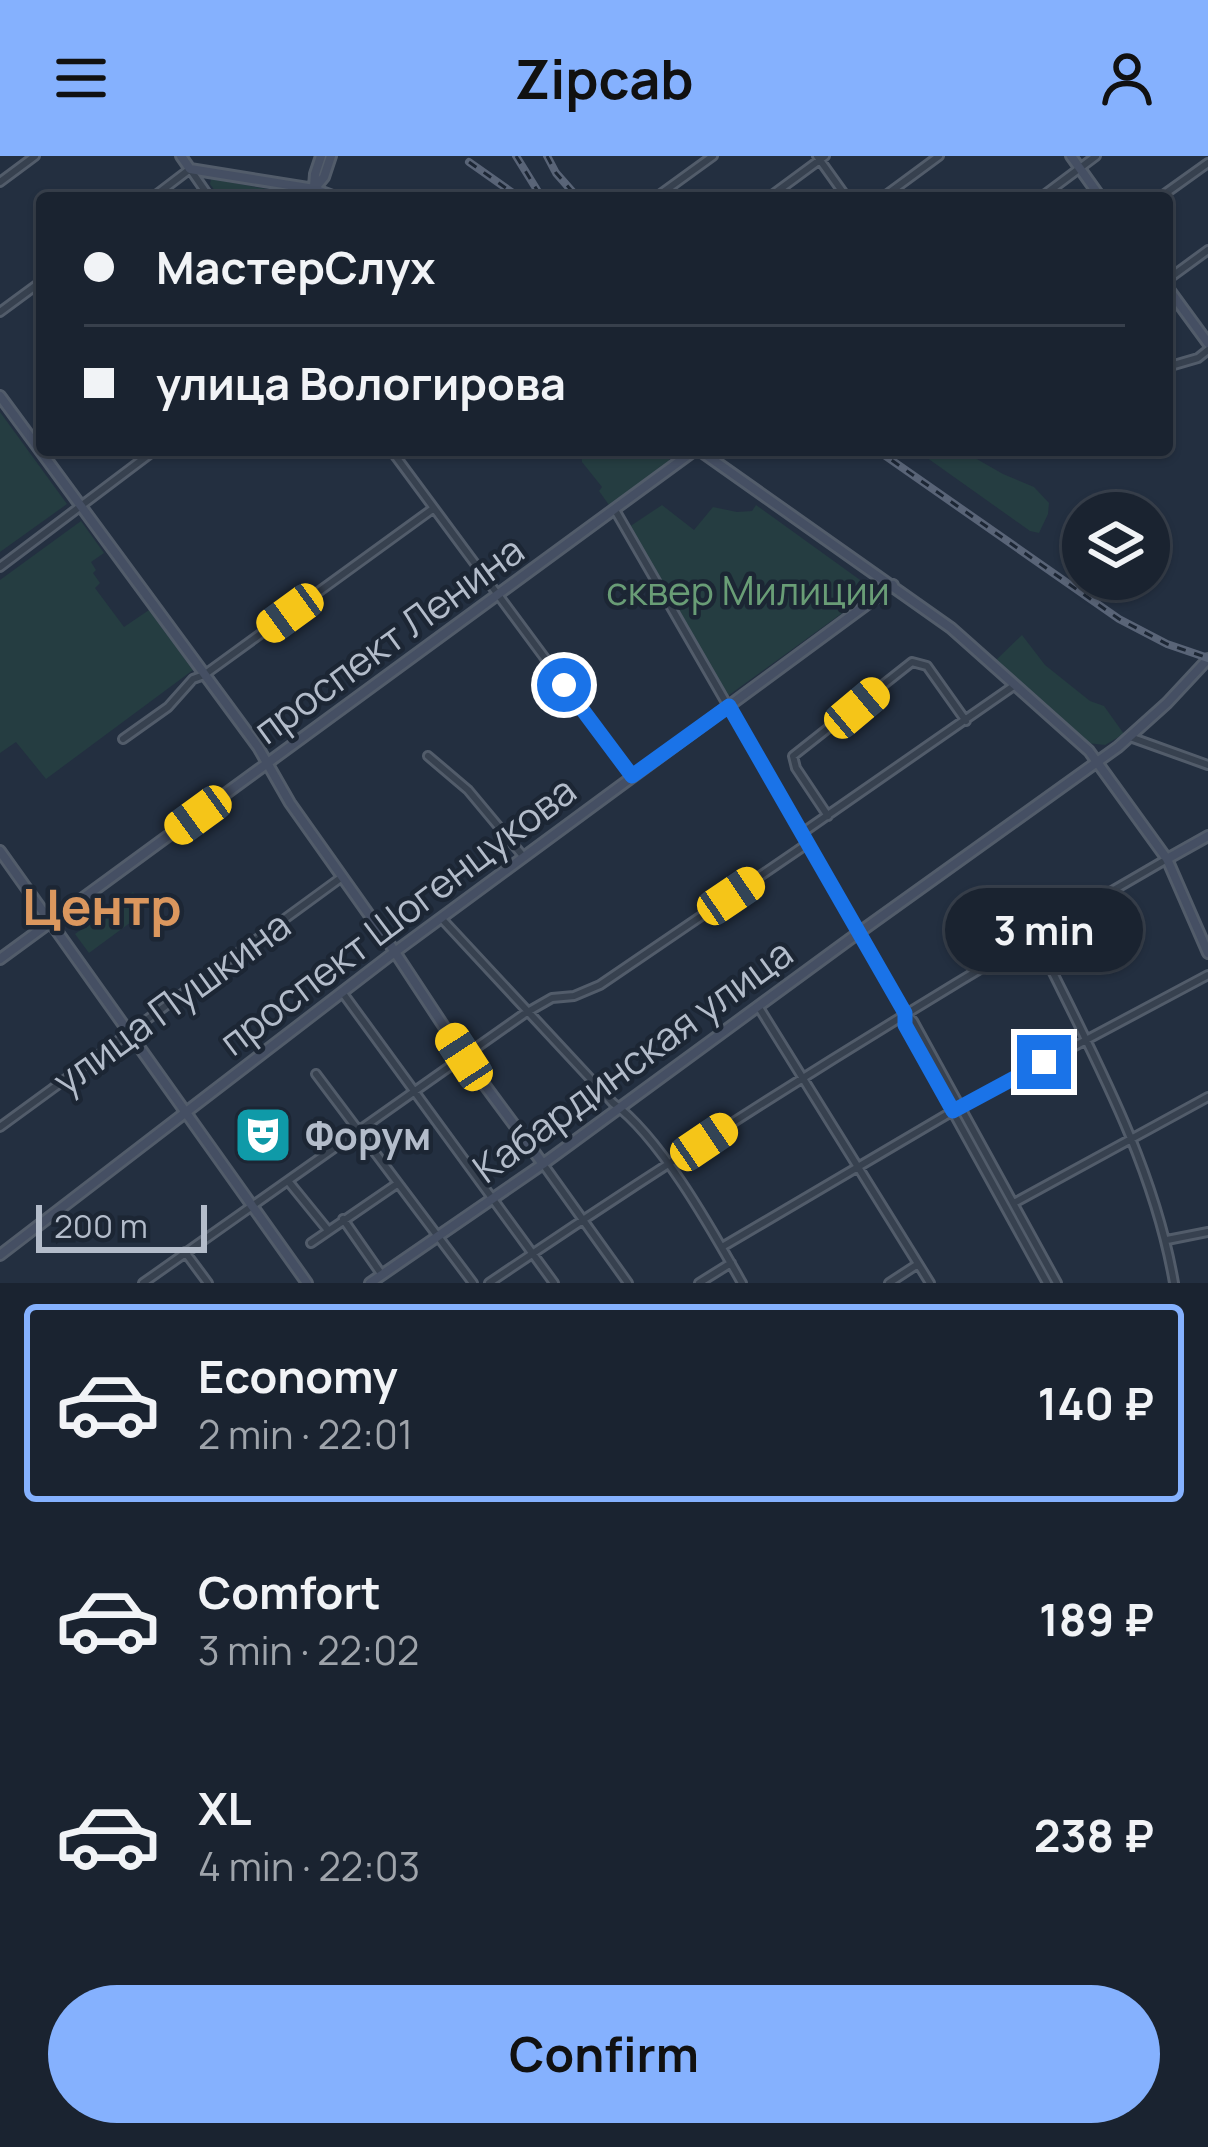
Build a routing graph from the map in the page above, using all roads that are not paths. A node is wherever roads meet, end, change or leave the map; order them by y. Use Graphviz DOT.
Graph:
graph roads {
  1 [pos="35,156"];
  2 [pos="182,156"];
  3 [pos="321,156"];
  4 [pos="332,156"];
  5 [pos="713,156"];
  6 [pos="939,156"];
  7 [pos="1071,156"];
  8 [pos="1096,156"];
  9 [pos="820,157"];
  10 [pos="1208,163"];
  11 [pos="1079,168"];
  12 [pos="190,169"];
  13 [pos="0,182"];
  14 [pos="314,189"];
  15 [pos="160,192"];
  16 [pos="206,192"];
  17 [pos="322,192"];
  18 [pos="663,192"];
  19 [pos="776,192"];
  20 [pos="843,192"];
  21 [pos="890,192"];
  22 [pos="1048,192"];
  23 [pos="1097,192"];
  24 [pos="1168,192"];
  25 [pos="1208,250"];
  26 [pos="1173,279"];
  27 [pos="36,285"];
  28 [pos="1173,293"];
  29 [pos="0,312"];
  30 [pos="1208,346"];
  31 [pos="1173,365"];
  32 [pos="0,396"];
  33 [pos="36,445"];
  34 [pos="44,456"];
  35 [pos="147,456"];
  36 [pos="395,456"];
  37 [pos="689,456"];
  38 [pos="706,456"];
  39 [pos="81,507"];
  40 [pos="434,508"];
  41 [pos="615,509"];
  42 [pos="0,567"];
  43 [pos="892,585"];
  44 [pos="498,596"];
  45 [pos="1208,659"];
  46 [pos="204,675"];
  47 [pos="1015,686"];
  48 [pos="729,706"];
  49 [pos="966,721"];
  50 [pos="1130,737"];
  51 [pos="123,740"];
  52 [pos="428,755"];
  53 [pos="1098,761"];
  54 [pos="267,764"];
  55 [pos="1208,765"];
  56 [pos="632,776"];
  57 [pos="828,816"];
  58 [pos="802,833"];
  59 [pos="1208,836"];
  60 [pos="808,844"];
  61 [pos="0,851"];
  62 [pos="523,856"];
  63 [pos="1167,860"];
  64 [pos="342,877"];
  65 [pos="441,918"];
  66 [pos="51,922"];
  67 [pos="859,933"];
  68 [pos="1035,936"];
  69 [pos="395,952"];
  70 [pos="1208,953"];
  71 [pos="0,959"];
  72 [pos="1208,975"];
  73 [pos="342,992"];
  74 [pos="758,1006"];
  75 [pos="530,1012"];
  76 [pos="905,1013"];
  77 [pos="130,1032"];
  78 [pos="1084,1040"];
  79 [pos="464,1057"];
  80 [pos="316,1074"];
  81 [pos="802,1077"];
  82 [pos="413,1094"];
  83 [pos="1208,1097"];
  84 [pos="619,1107"];
  85 [pos="957,1109"];
  86 [pos="185,1112"];
  87 [pos="1,1123"];
  88 [pos="358,1132"];
  89 [pos="1131,1138"];
  90 [pos="543,1164"];
  91 [pos="669,1165"];
  92 [pos="857,1166"];
  93 [pos="288,1180"];
  94 [pos="397,1184"];
  95 [pos="491,1201"];
  96 [pos="1014,1203"];
  97 [pos="250,1206"];
  98 [pos="343,1219"];
  99 [pos="584,1220"];
  100 [pos="328,1230"];
  101 [pos="1208,1232"];
  102 [pos="438,1237"];
  103 [pos="1167,1240"];
  104 [pos="311,1243"];
  105 [pos="722,1247"];
  106 [pos="185,1252"];
  107 [pos="532,1254"];
  108 [pos="0,1255"];
  109 [pos="730,1263"];
  110 [pos="918,1264"];
  111 [pos="382,1275"];
  112 [pos="142,1283"];
  113 [pos="208,1283"];
  114 [pos="307,1283"];
  115 [pos="370,1283"];
  116 [pos="473,1283"];
  117 [pos="489,1283"];
  118 [pos="554,1283"];
  119 [pos="628,1283"];
  120 [pos="699,1283"];
  121 [pos="742,1283"];
  122 [pos="890,1283"];
  123 [pos="930,1283"];
  124 [pos="1047,1283"];
  125 [pos="1057,1283"];
  126 [pos="1174,1283"];
  1 -- 13 [label="street"];
  2 -- 12 [label="main road"];
  3 -- 14 [label="main road"];
  4 -- 14 [label="main road"];
  5 -- 18 [label="street"];
  6 -- 21 [label="street"];
  7 -- 11 [label="main road"];
  8 -- 11 [label="street"];
  9 -- 19 [label="street"];
  9 -- 20 [label="street"];
  10 -- 24 [label="street"];
  11 -- 22 [label="street"];
  11 -- 23 [label="main road"];
  12 -- 14 [label="main road"];
  12 -- 15 [label="street"];
  12 -- 16 [label="street"];
  14 -- 17 [label="main road"];
  25 -- 26 [label="street"];
  27 -- 29 [label="street"];
  28 -- 30 [label="main road"];
  30 -- 31 [label="street"];
  32 -- 33 [label="main road"];
  34 -- 39 [label="main road"];
  35 -- 39 [label="street"];
  36 -- 40 [label="street"];
  37 -- 41 [label="main road, проспект Ленина"];
  38 -- 43 [label="main road"];
  39 -- 42 [label="street"];
  39 -- 46 [label="main road"];
  40 -- 44 [label="street"];
  40 -- 46 [label="street"];
  41 -- 44 [label="main road, проспект Ленина"];
  41 -- 48 [label="street"];
  43 -- 47 [label="main road"];
  43 -- 48 [label="main road, проспект Шогенцукова"];
  44 -- 54 [label="main road, проспект Ленина"];
  44 -- 56 [label="street"];
  45 -- 50 [label="main road, Кабардинская улица"];
  46 -- 51 [label="street"];
  46 -- 54 [label="main road"];
  47 -- 49 [label="street"];
  47 -- 53 [label="main road"];
  48 -- 56 [label="main road, проспект Шогенцукова"];
  48 -- 58 [label="street"];
  49 -- 57 [label="street"];
  49 -- 57 [label="street"];
  50 -- 53 [label="main road, Кабардинская улица"];
  50 -- 55 [label="street"];
  52 -- 62 [label="street"];
  53 -- 63 [label="main road"];
  53 -- 67 [label="main road, Кабардинская улица"];
  54 -- 64 [label="main road"];
  54 -- 66 [label="main road, проспект Ленина"];
  56 -- 62 [label="main road, проспект Шогенцукова"];
  57 -- 58 [label="street"];
  58 -- 60 [label="street"];
  59 -- 63 [label="main road"];
  60 -- 67 [label="street"];
  60 -- 75 [label="street"];
  61 -- 66 [label="main road"];
  62 -- 65 [label="main road, проспект Шогенцукова"];
  63 -- 68 [label="street"];
  63 -- 70 [label="main road"];
  64 -- 69 [label="main road"];
  64 -- 77 [label="street, улица Пушкина"];
  65 -- 69 [label="main road, проспект Шогенцукова"];
  65 -- 75 [label="street"];
  66 -- 71 [label="main road, проспект Ленина"];
  66 -- 77 [label="main road"];
  67 -- 74 [label="main road, Кабардинская улица"];
  67 -- 76 [label="street"];
  68 -- 76 [label="street"];
  68 -- 78 [label="street"];
  69 -- 73 [label="main road, проспект Шогенцукова"];
  69 -- 79 [label="main road"];
  72 -- 78 [label="street"];
  73 -- 82 [label="street"];
  73 -- 86 [label="main road, проспект Шогенцукова"];
  74 -- 81 [label="street"];
  74 -- 84 [label="main road, Кабардинская улица"];
  75 -- 79 [label="street"];
  75 -- 84 [label="street"];
  76 -- 81 [label="street"];
  76 -- 85 [label="street"];
  77 -- 86 [label="main road"];
  77 -- 87 [label="street, улица Пушкина"];
  78 -- 85 [label="street"];
  78 -- 89 [label="street"];
  79 -- 82 [label="street"];
  79 -- 90 [label="main road"];
  80 -- 88 [label="street"];
  81 -- 91 [label="street"];
  81 -- 92 [label="street"];
  82 -- 88 [label="street"];
  82 -- 95 [label="street"];
  83 -- 89 [label="street"];
  84 -- 90 [label="main road, Кабардинская улица"];
  84 -- 91 [label="street"];
  85 -- 92 [label="street"];
  85 -- 96 [label="street"];
  85 -- 124 [label="street"];
  86 -- 97 [label="main road"];
  86 -- 108 [label="main road, проспект Шогенцукова"];
  88 -- 93 [label="street"];
  88 -- 94 [label="street"];
  89 -- 96 [label="street"];
  89 -- 103 [label="street"];
  90 -- 95 [label="main road, Кабардинская улица"];
  90 -- 99 [label="street"];
  91 -- 99 [label="street"];
  91 -- 105 [label="street"];
  92 -- 105 [label="street"];
  92 -- 110 [label="street"];
  93 -- 97 [label="street"];
  93 -- 100 [label="street"];
  94 -- 98 [label="street"];
  94 -- 102 [label="street"];
  95 -- 102 [label="main road, Кабардинская улица"];
  95 -- 107 [label="street"];
  96 -- 125 [label="street"];
  97 -- 106 [label="street"];
  97 -- 114 [label="main road"];
  98 -- 100 [label="street"];
  98 -- 111 [label="street"];
  99 -- 107 [label="street"];
  99 -- 119 [label="street"];
  100 -- 104 [label="street"];
  101 -- 103 [label="street"];
  102 -- 111 [label="main road, Кабардинская улица"];
  102 -- 116 [label="street"];
  103 -- 126 [label="street"];
  105 -- 109 [label="street"];
  106 -- 112 [label="street"];
  106 -- 113 [label="street"];
  107 -- 117 [label="street"];
  107 -- 118 [label="street"];
  109 -- 120 [label="street"];
  109 -- 121 [label="street"];
  110 -- 122 [label="street"];
  110 -- 123 [label="street"];
  111 -- 115 [label="main road, Кабардинская улица"];
}
